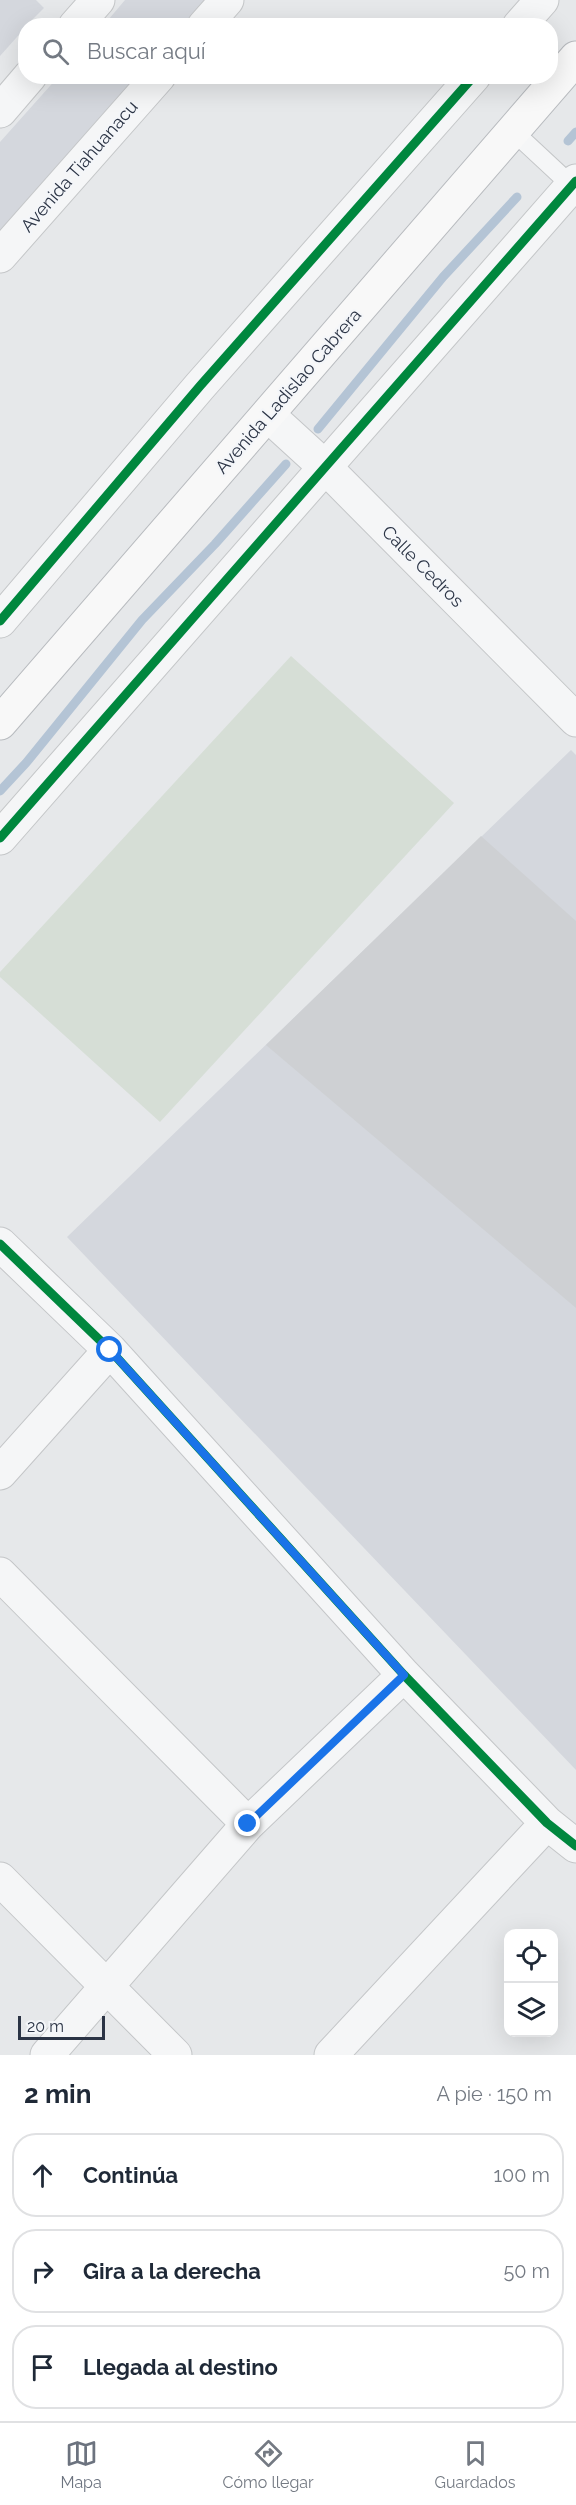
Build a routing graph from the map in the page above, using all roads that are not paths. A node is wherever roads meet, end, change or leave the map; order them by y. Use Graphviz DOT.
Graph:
graph roads {
  1 [pos="98,0"];
  2 [pos="226,0"];
  3 [pos="542,0"];
  4 [pos="82,18"];
  5 [pos="211,18"];
  6 [pos="526,18"];
  7 [pos="576,58"];
  8 [pos="558,79"];
  9 [pos="23,84"];
  10 [pos="152,84"];
  11 [pos="467,84"];
  12 [pos="554,84"];
  13 [pos="0,111"];
  14 [pos="513,131"];
  15 [pos="575,185"];
  16 [pos="0,256"];
  17 [pos="268,415"];
  18 [pos="326,468"];
  19 [pos="0,621"];
  20 [pos="2,717"];
  21 [pos="576,720"];
  22 [pos="0,838"];
  23 [pos="0,1244"];
  24 [pos="110,1350"];
  25 [pos="0,1473"];
  26 [pos="0,1574"];
  27 [pos="404,1675"];
  28 [pos="547,1823"];
  29 [pos="248,1824"];
  30 [pos="576,1846"];
  31 [pos="0,1879"];
  32 [pos="107,1987"];
  33 [pos="47,2055"];
  34 [pos="175,2055"];
  35 [pos="331,2055"];
  1 -- 4 [label="street"];
  2 -- 5 [label="street"];
  3 -- 6 [label="street"];
  7 -- 8 [label="highway, Avenida Ladislao Cabrera"];
  9 -- 13 [label="street"];
  10 -- 16 [label="street, Avenida Tiahuanacu"];
  11 -- 19 [label="street"];
  12 -- 14 [label="highway, Avenida Ladislao Cabrera"];
  14 -- 15 [label="lane"];
  14 -- 17 [label="highway, Avenida Ladislao Cabrera"];
  15 -- 18 [label="street"];
  17 -- 18 [label="street, Calle Cedros"];
  17 -- 20 [label="highway, Avenida Ladislao Cabrera"];
  18 -- 21 [label="street, Calle Cedros"];
  18 -- 22 [label="street"];
  23 -- 24 [label="street"];
  24 -- 25 [label="street"];
  24 -- 27 [label="street"];
  26 -- 29 [label="street"];
  27 -- 28 [label="street"];
  27 -- 29 [label="street"];
  28 -- 30 [label="street"];
  28 -- 35 [label="street"];
  29 -- 32 [label="street"];
  31 -- 32 [label="street"];
  32 -- 33 [label="street"];
  32 -- 34 [label="street"];
}
